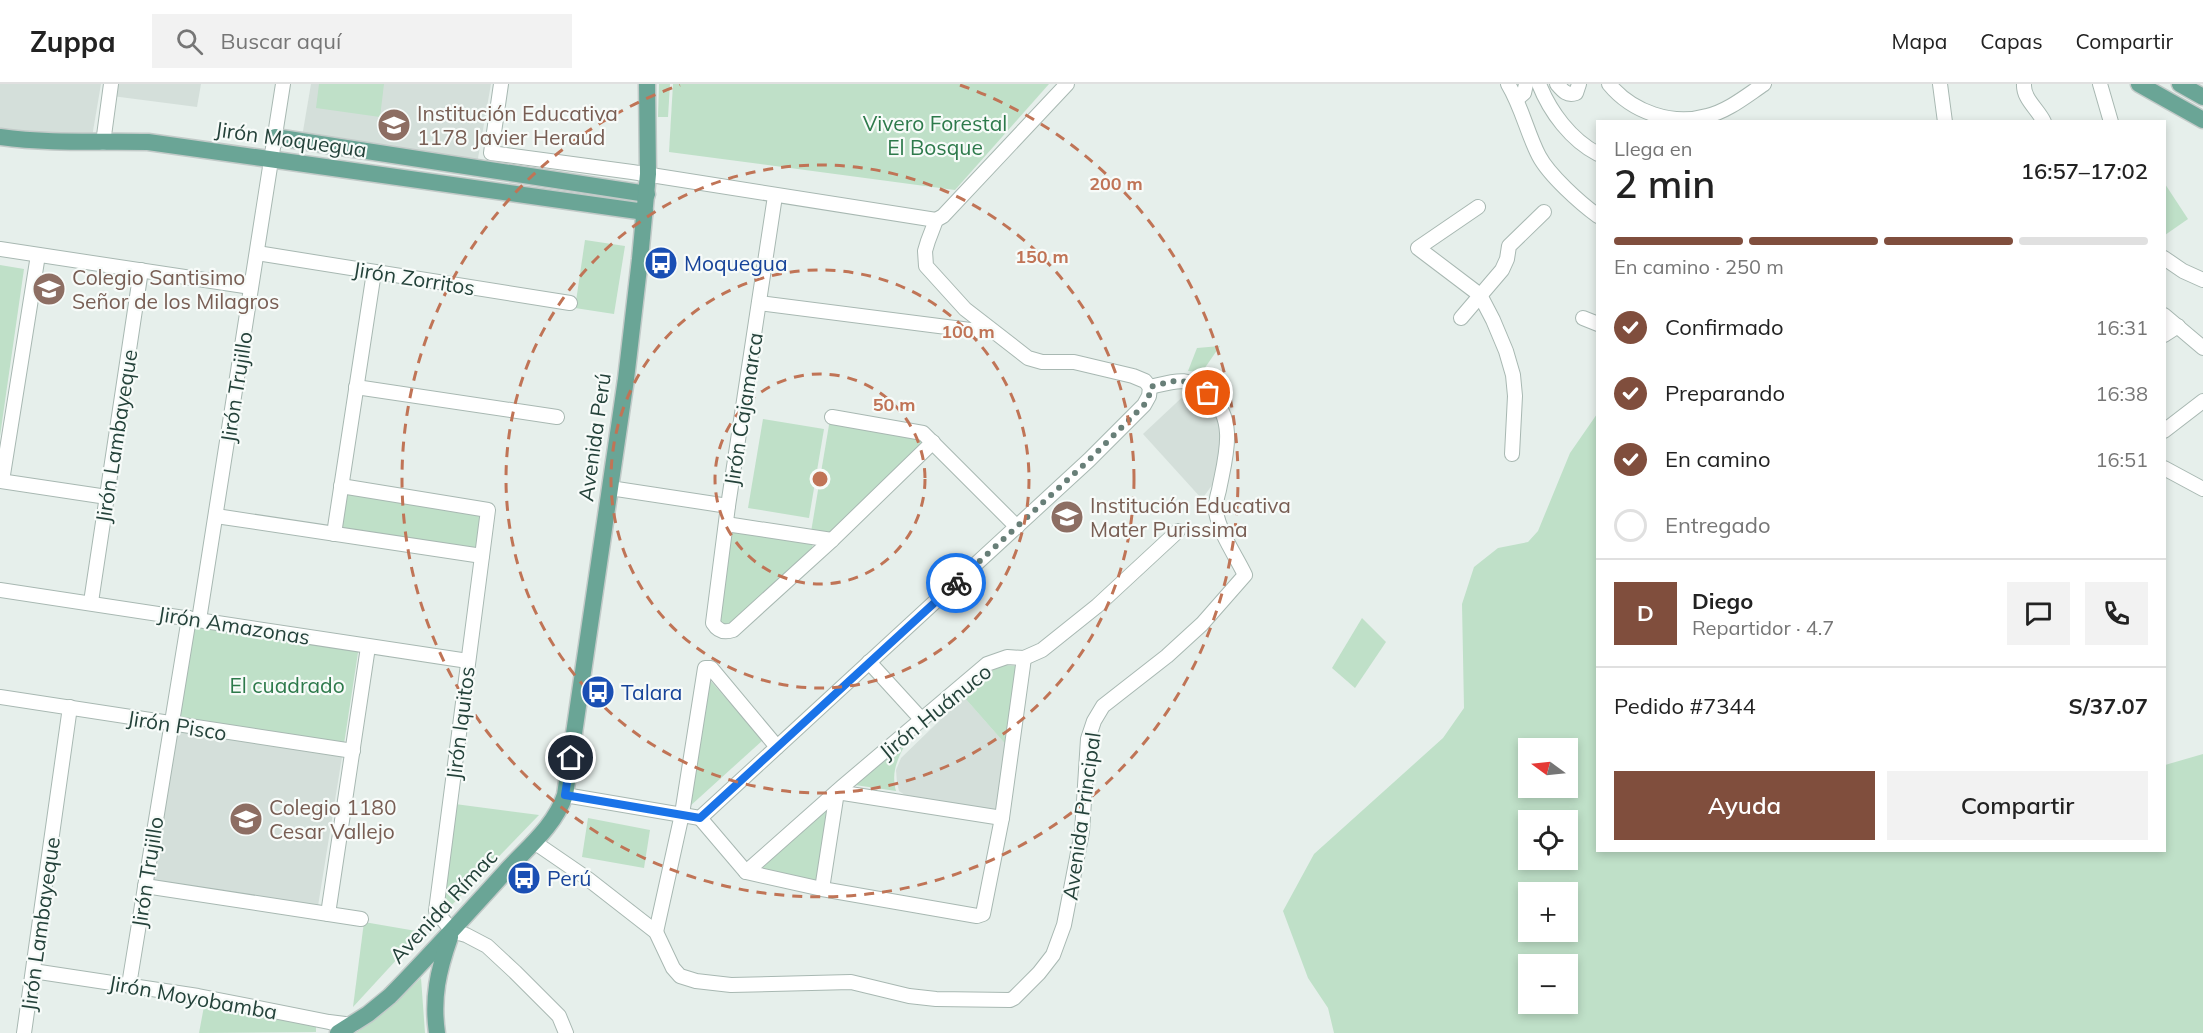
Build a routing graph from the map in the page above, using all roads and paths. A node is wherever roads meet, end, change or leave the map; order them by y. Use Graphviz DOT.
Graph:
graph roads {
  1 [pos="111,84"];
  2 [pos="283,84"];
  3 [pos="501,84"];
  4 [pos="647,84"];
  5 [pos="1067,84"];
  6 [pos="1508,84"];
  7 [pos="1526,84"];
  8 [pos="1539,84"];
  9 [pos="1557,84"];
  10 [pos="1579,84"];
  11 [pos="1610,84"];
  12 [pos="1764,84"];
  13 [pos="2024,84"];
  14 [pos="2100,84"];
  15 [pos="2139,84"];
  16 [pos="2180,84"];
  17 [pos="1939,85"];
  18 [pos="2203,97"];
  19 [pos="1517,99"];
  20 [pos="1945,120"];
  21 [pos="2043,120"];
  22 [pos="2110,120"];
  23 [pos="2203,120"];
  24 [pos="0,137"];
  25 [pos="275,137"];
  26 [pos="103,143"];
  27 [pos="1596,153"];
  28 [pos="272,158"];
  29 [pos="648,174"];
  30 [pos="647,194"];
  31 [pos="775,196"];
  32 [pos="1478,207"];
  33 [pos="645,212"];
  34 [pos="1544,212"];
  35 [pos="1596,214"];
  36 [pos="936,220"];
  37 [pos="0,249"];
  38 [pos="257,253"];
  39 [pos="38,255"];
  40 [pos="2166,259"];
  41 [pos="141,270"];
  42 [pos="374,272"];
  43 [pos="2203,280"];
  44 [pos="251,287"];
  45 [pos="1480,296"];
  46 [pos="570,303"];
  47 [pos="759,303"];
  48 [pos="2166,317"];
  49 [pos="1461,318"];
  50 [pos="1583,318"];
  51 [pos="1596,323"];
  52 [pos="2178,326"];
  53 [pos="988,328"];
  54 [pos="2166,334"];
  55 [pos="2203,348"];
  56 [pos="356,387"];
  57 [pos="1150,387"];
  58 [pos="2203,401"];
  59 [pos="556,417"];
  60 [pos="832,417"];
  61 [pos="2166,429"];
  62 [pos="933,442"];
  63 [pos="1512,454"];
  64 [pos="2166,469"];
  65 [pos="1,481"];
  66 [pos="341,486"];
  67 [pos="610,488"];
  68 [pos="2203,488"];
  69 [pos="107,497"];
  70 [pos="728,506"];
  71 [pos="216,516"];
  72 [pos="726,524"];
  73 [pos="1017,527"];
  74 [pos="1178,531"];
  75 [pos="334,534"];
  76 [pos="832,540"];
  77 [pos="482,556"];
  78 [pos="0,590"];
  79 [pos="91,602"];
  80 [pos="194,619"];
  81 [pos="368,647"];
  82 [pos="1024,658"];
  83 [pos="468,661"];
  84 [pos="869,662"];
  85 [pos="0,697"];
  86 [pos="70,707"];
  87 [pos="922,720"];
  88 [pos="171,725"];
  89 [pos="777,747"];
  90 [pos="353,751"];
  91 [pos="837,792"];
  92 [pos="565,795"];
  93 [pos="682,814"];
  94 [pos="700,818"];
  95 [pos="1002,818"];
  96 [pos="534,842"];
  97 [pos="746,872"];
  98 [pos="145,886"];
  99 [pos="822,889"];
  100 [pos="328,914"];
  101 [pos="361,919"];
  102 [pos="452,931"];
  103 [pos="656,932"];
  104 [pos="33,970"];
  105 [pos="129,985"];
  106 [pos="346,1029"];
  107 [pos="24,1033"];
  108 [pos="437,1033"];
  109 [pos="566,1033"];
  1 -- 26 [label="street"];
  2 -- 25 [label="street, Jirón Trujillo"];
  3 -- 29 [label="street"];
  4 -- 29 [label="main road, Avenida Perú"];
  5 -- 36 [label="street"];
  6 -- 19 [label="street"];
  7 -- 19 [label="street"];
  8 -- 27 [label="street"];
  9 -- 10 [label="street"];
  11 -- 12 [label="street"];
  13 -- 21 [label="street"];
  14 -- 22 [label="street"];
  15 -- 23 [label="main road"];
  16 -- 18 [label="main road"];
  17 -- 20 [label="street"];
  19 -- 35 [label="street"];
  24 -- 26 [label="main road, Jirón Moquegua"];
  25 -- 28 [label="street, Jirón Trujillo"];
  25 -- 30 [label="main road, Jirón Moquegua"];
  26 -- 28 [label="main road, Jirón Moquegua"];
  28 -- 33 [label="main road, Jirón Moquegua"];
  28 -- 38 [label="street, Jirón Trujillo"];
  29 -- 30 [label="main road, Avenida Perú"];
  29 -- 31 [label="street"];
  30 -- 33 [label="main road, Avenida Perú"];
  31 -- 36 [label="street"];
  31 -- 47 [label="street, Jirón Cajamarca"];
  32 -- 45 [label="street"];
  33 -- 67 [label="main road, Avenida Perú"];
  34 -- 45 [label="street"];
  36 -- 53 [label="street"];
  37 -- 39 [label="street"];
  38 -- 42 [label="street, Jirón Zorritos"];
  38 -- 44 [label="street, Jirón Trujillo"];
  39 -- 41 [label="street"];
  39 -- 65 [label="street"];
  40 -- 43 [label="street"];
  41 -- 44 [label="street"];
  41 -- 69 [label="street, Jirón Lambayeque"];
  42 -- 46 [label="street, Jirón Zorritos"];
  42 -- 56 [label="street"];
  44 -- 71 [label="street, Jirón Trujillo"];
  45 -- 49 [label="street"];
  45 -- 63 [label="street"];
  47 -- 53 [label="street"];
  47 -- 70 [label="street, Jirón Cajamarca"];
  48 -- 52 [label="street"];
  50 -- 51 [label="street"];
  52 -- 54 [label="street"];
  52 -- 55 [label="street"];
  53 -- 57 [label="street"];
  56 -- 59 [label="street"];
  56 -- 66 [label="street"];
  57 -- 73 [label="street"];
  57 -- 103 [label="street, Avenida Principal"];
  58 -- 61 [label="street"];
  60 -- 62 [label="street"];
  62 -- 73 [label="street"];
  62 -- 76 [label="street"];
  64 -- 68 [label="street"];
  65 -- 69 [label="street"];
  66 -- 75 [label="street"];
  66 -- 77 [label="street, Jirón Iquitos"];
  67 -- 70 [label="street"];
  67 -- 92 [label="main road, Avenida Perú"];
  69 -- 79 [label="street, Jirón Lambayeque"];
  70 -- 72 [label="street, Jirón Cajamarca"];
  71 -- 75 [label="street"];
  71 -- 80 [label="street, Jirón Trujillo"];
  72 -- 76 [label="street"];
  72 -- 76 [label="street, Jirón Cajamarca"];
  73 -- 84 [label="street"];
  74 -- 82 [label="street, Jirón Huánuco"];
  75 -- 77 [label="street"];
  77 -- 83 [label="street, Jirón Iquitos"];
  78 -- 79 [label="street, Jirón Amazonas"];
  79 -- 80 [label="street, Jirón Amazonas"];
  80 -- 81 [label="street, Jirón Amazonas"];
  80 -- 88 [label="street, Jirón Trujillo"];
  81 -- 83 [label="street, Jirón Amazonas"];
  81 -- 90 [label="street"];
  82 -- 87 [label="street, Jirón Huánuco"];
  82 -- 95 [label="street"];
  83 -- 102 [label="street, Jirón Iquitos"];
  84 -- 87 [label="street"];
  84 -- 89 [label="street"];
  85 -- 86 [label="street, Jirón Pisco"];
  86 -- 88 [label="street, Jirón Pisco"];
  86 -- 104 [label="street, Jirón Lambayeque"];
  87 -- 91 [label="street, Jirón Huánuco"];
  88 -- 90 [label="street, Jirón Pisco"];
  88 -- 98 [label="street, Jirón Trujillo"];
  89 -- 93 [label="street"];
  89 -- 94 [label="street"];
  90 -- 100 [label="street"];
  91 -- 95 [label="street"];
  91 -- 97 [label="street, Jirón Huánuco"];
  91 -- 99 [label="street"];
  92 -- 93 [label="street"];
  92 -- 96 [label="main road, Avenida Rímac"];
  93 -- 94 [label="street"];
  93 -- 103 [label="street"];
  94 -- 97 [label="street"];
  95 -- 99 [label="street"];
  96 -- 102 [label="main road, Avenida Rímac"];
  96 -- 103 [label="street, Avenida Principal"];
  97 -- 99 [label="street"];
  98 -- 100 [label="street"];
  98 -- 105 [label="street, Jirón Trujillo"];
  100 -- 101 [label="street"];
  102 -- 106 [label="main road, Avenida Rímac"];
  102 -- 108 [label="main road"];
  102 -- 109 [label="street"];
  104 -- 105 [label="street, Jirón Moyobamba"];
  104 -- 107 [label="street, Jirón Lambayeque"];
  105 -- 106 [label="street, Jirón Moyobamba"];
}
